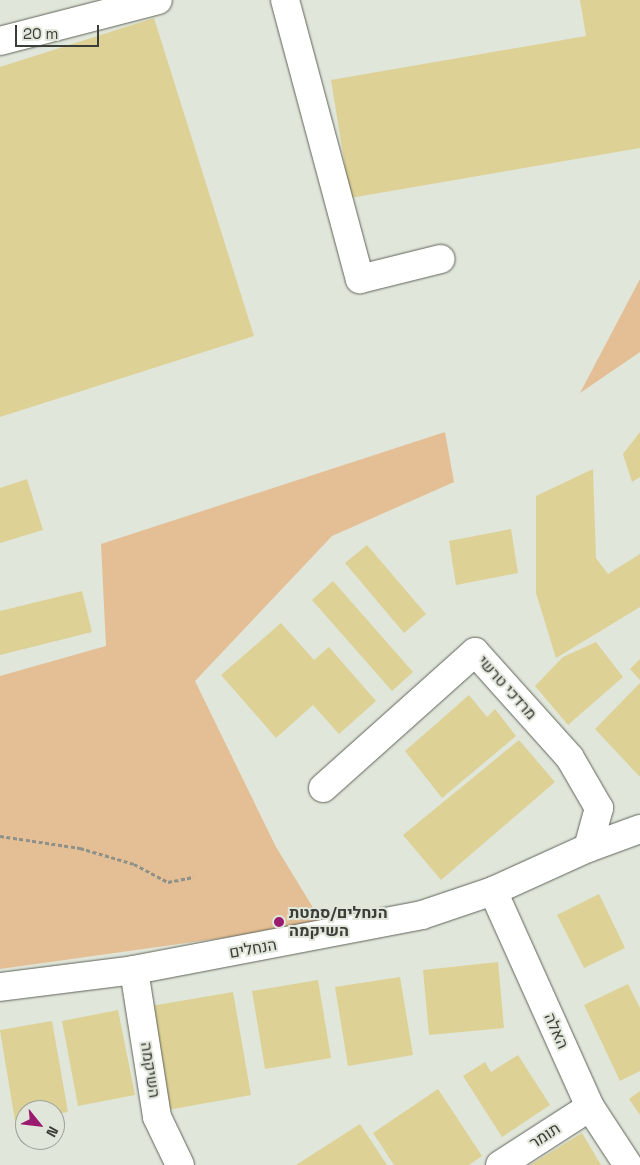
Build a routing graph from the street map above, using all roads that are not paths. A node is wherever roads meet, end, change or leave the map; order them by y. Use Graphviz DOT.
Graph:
graph roads {
  1 [pos="158,0"];
  2 [pos="285,0"];
  3 [pos="0,42"];
  4 [pos="441,259"];
  5 [pos="323,788"];
  6 [pos="640,830"];
  7 [pos="588,848"];
  8 [pos="493,891"];
  9 [pos="134,970"];
  10 [pos="0,987"];
  11 [pos="590,1107"];
  12 [pos="180,1165"];
  13 [pos="500,1165"];
  14 [pos="628,1165"];
  1 -- 3 [label="street"];
  2 -- 4 [label="street"];
  5 -- 7 [label="street, מרדכי טרשי"];
  6 -- 7 [label="street, הנחלים"];
  7 -- 8 [label="street, הנחלים"];
  8 -- 9 [label="street, הנחלים"];
  8 -- 11 [label="street, האלה"];
  9 -- 10 [label="street, הנחלים"];
  9 -- 12 [label="street, השיקמה"];
  11 -- 13 [label="street, תומר"];
  11 -- 14 [label="street, האלה"];
}
